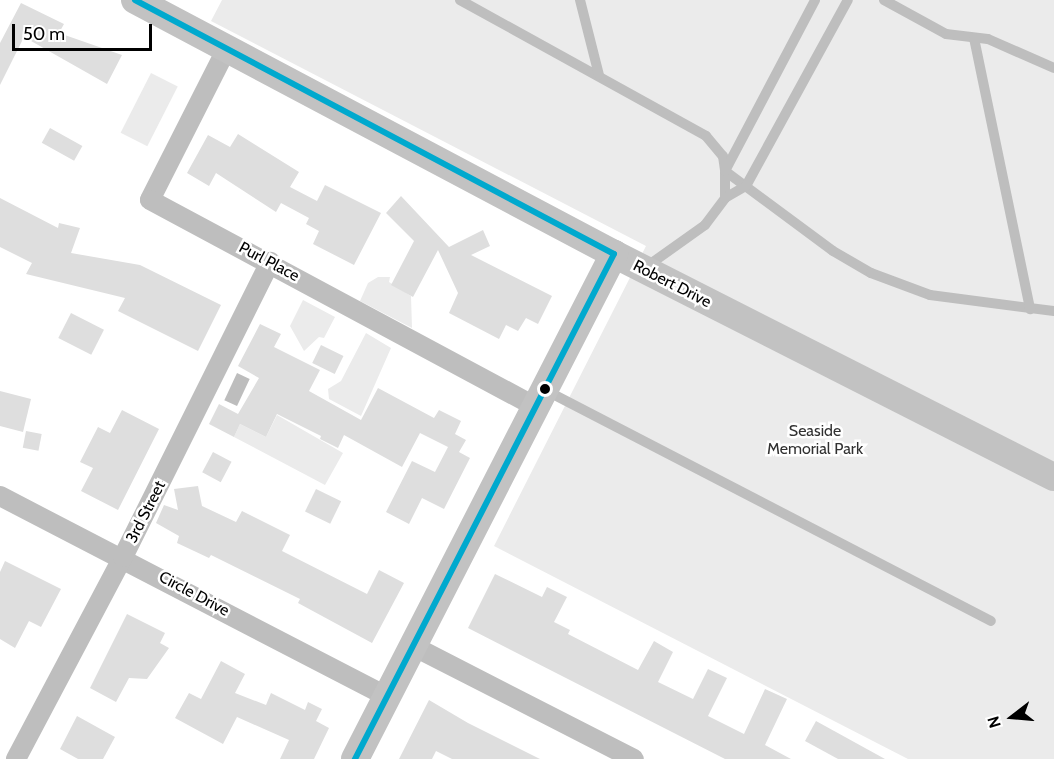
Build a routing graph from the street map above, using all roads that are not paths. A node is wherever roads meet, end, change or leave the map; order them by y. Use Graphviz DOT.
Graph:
graph roads {
  1 [pos="135,0"];
  2 [pos="460,0"];
  3 [pos="580,0"];
  4 [pos="815,0"];
  5 [pos="848,0"];
  6 [pos="884,0"];
  7 [pos="974,38"];
  8 [pos="227,48"];
  9 [pos="1054,68"];
  10 [pos="600,75"];
  11 [pos="725,171"];
  12 [pos="747,186"];
  13 [pos="725,198"];
  14 [pos="614,254"];
  15 [pos="270,262"];
  16 [pos="643,269"];
  17 [pos="1030,309"];
  18 [pos="1054,311"];
  19 [pos="541,399"];
  20 [pos="1054,477"];
  21 [pos="0,496"];
  22 [pos="123,556"];
  23 [pos="991,621"];
  24 [pos="413,646"];
  25 [pos="386,696"];
  26 [pos="16,759"];
  27 [pos="355,759"];
  28 [pos="634,759"];
  1 -- 8 [label="street, Robert Drive"];
  2 -- 10 [label="lane"];
  3 -- 10 [label="lane"];
  4 -- 11 [label="lane"];
  5 -- 12 [label="lane"];
  6 -- 7 [label="lane"];
  7 -- 9 [label="lane"];
  7 -- 17 [label="lane"];
  8 -- 14 [label="street, Robert Drive"];
  8 -- 15 [label="street, Purl Place"];
  10 -- 11 [label="lane"];
  11 -- 12 [label="lane"];
  11 -- 13 [label="lane"];
  12 -- 13 [label="lane"];
  12 -- 17 [label="lane"];
  13 -- 16 [label="lane"];
  14 -- 16 [label="street, Robert Drive"];
  14 -- 19 [label="street"];
  15 -- 19 [label="street, Purl Place"];
  15 -- 22 [label="street, 3rd Street"];
  16 -- 20 [label="street, Robert Drive"];
  17 -- 18 [label="lane"];
  19 -- 23 [label="lane"];
  19 -- 24 [label="street"];
  21 -- 22 [label="street, Circle Drive"];
  22 -- 25 [label="street, Circle Drive"];
  22 -- 26 [label="street, 3rd Street"];
  24 -- 25 [label="street"];
  24 -- 28 [label="street"];
  25 -- 27 [label="street"];
}
